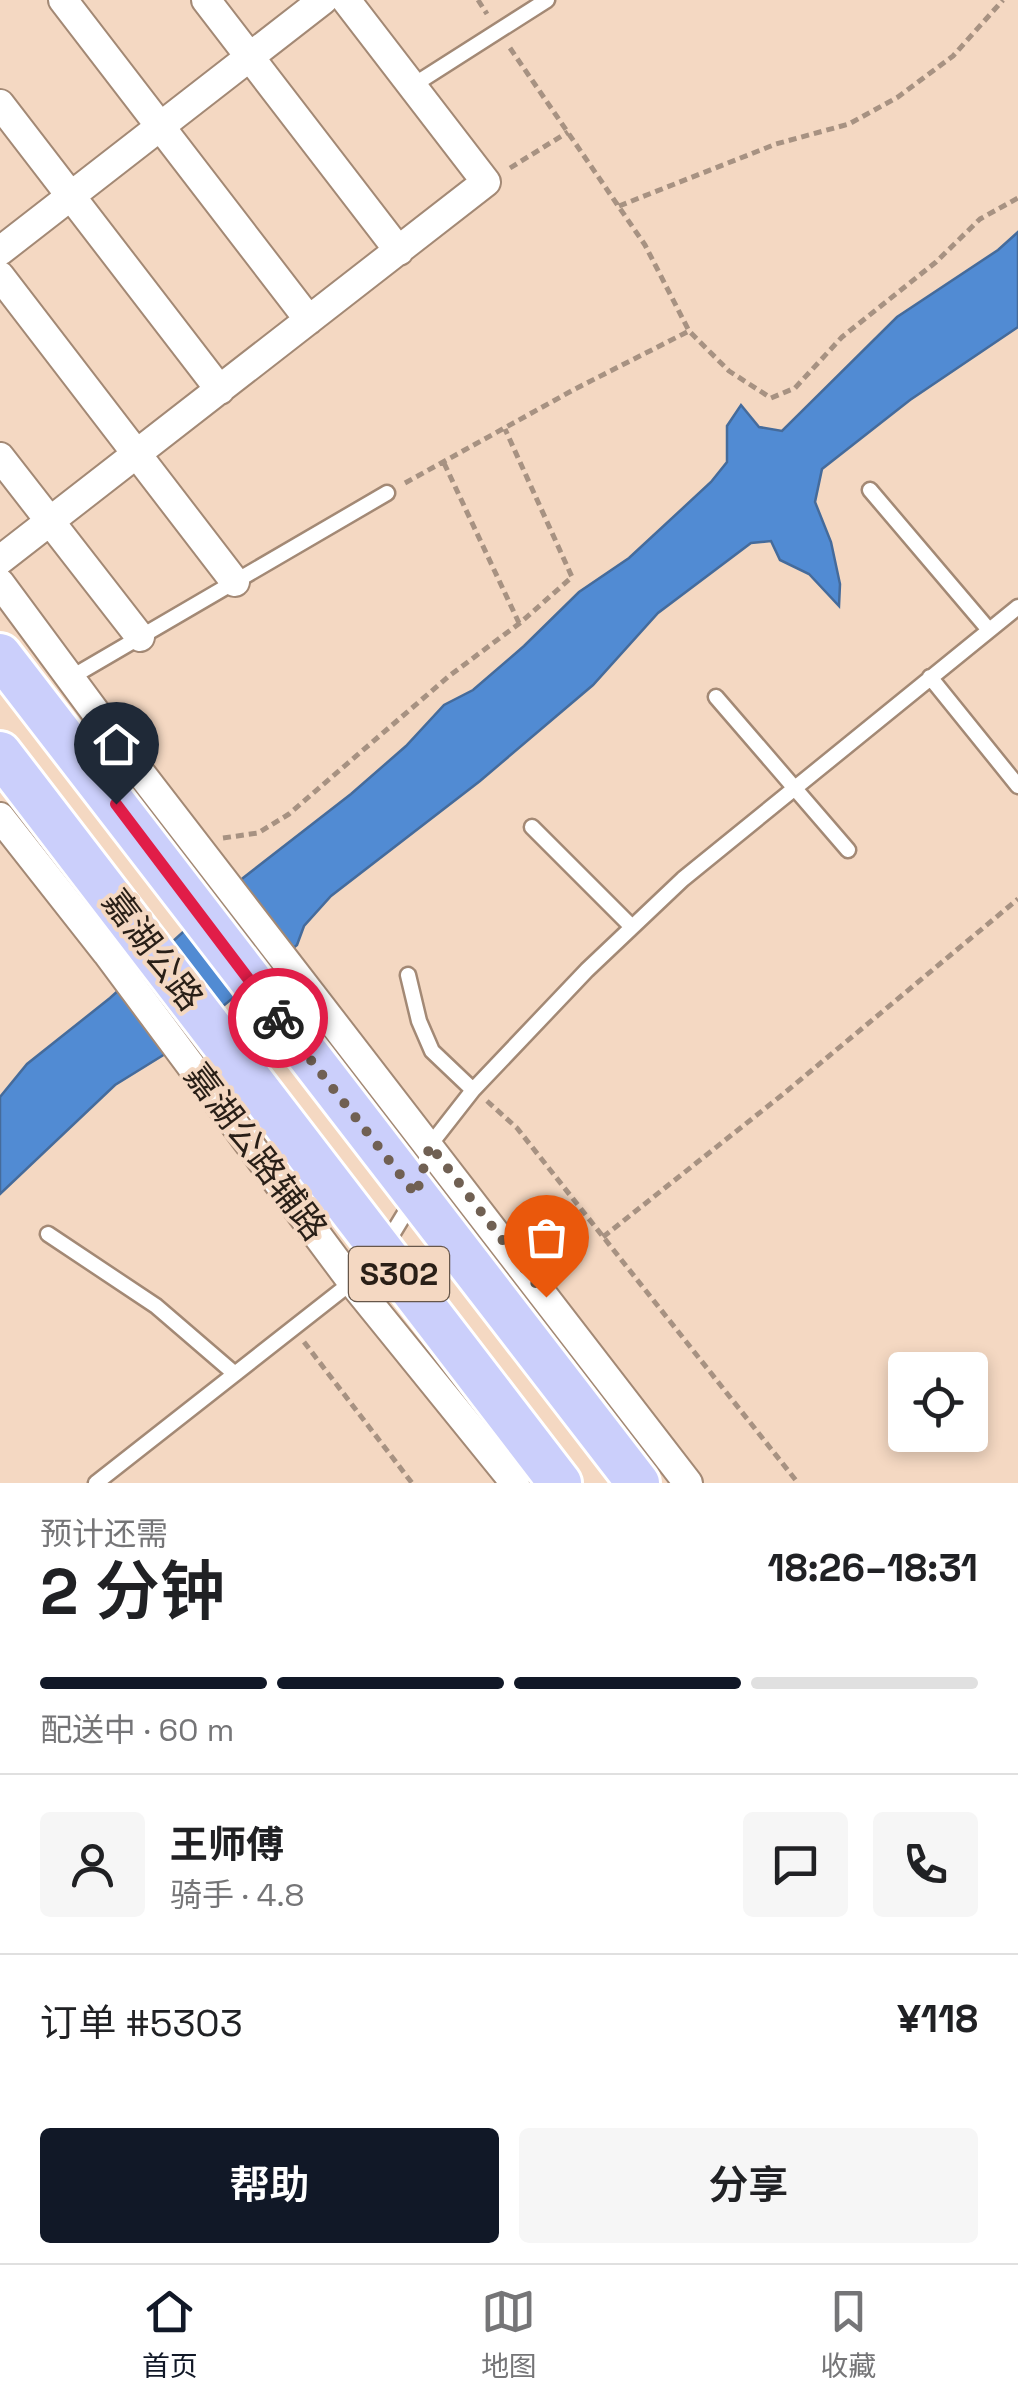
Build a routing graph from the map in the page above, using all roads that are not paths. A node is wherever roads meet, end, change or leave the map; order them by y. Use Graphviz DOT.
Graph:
graph roads {
  1 [pos="64,0"];
  2 [pos="206,0"];
  3 [pos="323,0"];
  4 [pos="346,0"];
  5 [pos="546,0"];
  6 [pos="250,56"];
  7 [pos="412,86"];
  8 [pos="0,104"];
  9 [pos="160,126"];
  10 [pos="71,196"];
  11 [pos="399,250"];
  12 [pos="0,251"];
  13 [pos="0,276"];
  14 [pos="309,320"];
  15 [pos="220,390"];
  16 [pos="137,454"];
  17 [pos="0,457"];
  18 [pos="870,490"];
  19 [pos="386,493"];
  20 [pos="50,522"];
  21 [pos="0,560"];
  22 [pos="236,582"];
  23 [pos="0,583"];
  24 [pos="1018,608"];
  25 [pos="989,630"];
  26 [pos="140,638"];
  27 [pos="0,655"];
  28 [pos="930,677"];
  29 [pos="70,678"];
  30 [pos="716,697"];
  31 [pos="0,753"];
  32 [pos="1018,786"];
  33 [pos="795,788"];
  34 [pos="0,817"];
  35 [pos="532,827"];
  36 [pos="848,850"];
  37 [pos="632,927"];
  38 [pos="126,946"];
  39 [pos="408,975"];
  40 [pos="296,1009"];
  41 [pos="222,1072"];
  42 [pos="473,1090"];
  43 [pos="430,1145"];
  44 [pos="416,1195"];
  45 [pos="48,1234"];
  46 [pos="382,1251"];
  47 [pos="352,1282"];
  48 [pos="235,1374"];
  49 [pos="96,1483"];
  50 [pos="514,1483"];
  51 [pos="560,1483"];
  52 [pos="638,1483"];
  53 [pos="688,1483"];
  1 -- 9 [label="street"];
  2 -- 6 [label="street"];
  3 -- 6 [label="street"];
  4 -- 7 [label="street"];
  5 -- 7 [label="lane"];
  6 -- 9 [label="street"];
  6 -- 11 [label="street"];
  7 -- 11 [label="street"];
  8 -- 10 [label="street"];
  9 -- 10 [label="street"];
  9 -- 14 [label="street"];
  10 -- 12 [label="street"];
  10 -- 15 [label="street"];
  11 -- 14 [label="street"];
  13 -- 16 [label="street"];
  14 -- 15 [label="street"];
  15 -- 16 [label="street"];
  16 -- 20 [label="street"];
  16 -- 22 [label="street"];
  17 -- 20 [label="street"];
  18 -- 25 [label="lane"];
  19 -- 22 [label="lane"];
  20 -- 21 [label="street"];
  20 -- 26 [label="street"];
  22 -- 26 [label="lane"];
  23 -- 29 [label="street"];
  24 -- 25 [label="lane"];
  25 -- 28 [label="lane"];
  26 -- 29 [label="lane"];
  27 -- 40 [label="main road, 嘉湖公路 / S302"];
  28 -- 32 [label="lane"];
  28 -- 33 [label="lane"];
  29 -- 40 [label="street"];
  30 -- 33 [label="lane"];
  31 -- 38 [label="main road, 嘉湖公路 / S302"];
  33 -- 36 [label="lane"];
  33 -- 37 [label="lane"];
  34 -- 38 [label="street"];
  35 -- 37 [label="lane"];
  37 -- 42 [label="lane"];
  38 -- 41 [label="main road, 嘉湖公路 / S302"];
  39 -- 42 [label="lane"];
  40 -- 43 [label="street"];
  40 -- 44 [label="main road, 嘉湖公路 / S302"];
  41 -- 46 [label="main road, 嘉湖公路 / S302"];
  41 -- 47 [label="street, 嘉湖公路辅路"];
  42 -- 43 [label="lane"];
  43 -- 44 [label="lane"];
  43 -- 53 [label="street"];
  44 -- 46 [label="lane"];
  44 -- 52 [label="main road, 嘉湖公路 / S302"];
  45 -- 48 [label="lane"];
  46 -- 47 [label="lane"];
  46 -- 51 [label="main road, 嘉湖公路 / S302"];
  47 -- 48 [label="lane"];
  47 -- 50 [label="street, 嘉湖公路辅路"];
  48 -- 49 [label="lane"];
}
